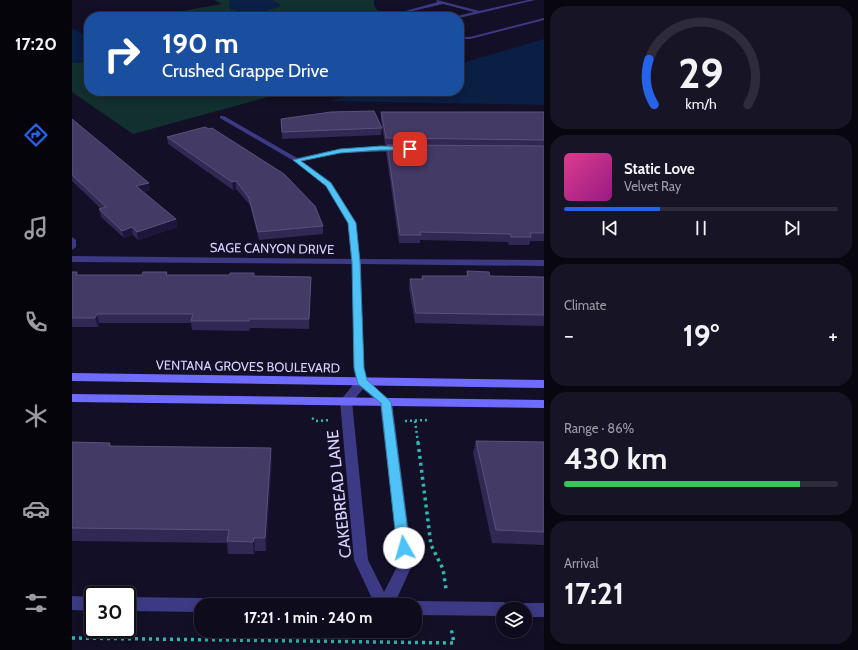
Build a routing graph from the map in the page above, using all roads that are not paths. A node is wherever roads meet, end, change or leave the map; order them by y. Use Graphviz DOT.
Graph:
graph roads {
  1 [pos="436,0"];
  2 [pos="533,0"];
  3 [pos="444,2"];
  4 [pos="507,2"];
  5 [pos="515,4"];
  6 [pos="404,12"];
  7 [pos="480,12"];
  8 [pos="464,16"];
  9 [pos="544,18"];
  10 [pos="464,38"];
  11 [pos="222,117"];
  12 [pos="404,149"];
  13 [pos="296,160"];
  14 [pos="72,240"];
  15 [pos="72,247"];
  16 [pos="72,259"];
  17 [pos="356,262"];
  18 [pos="544,263"];
  19 [pos="72,377"];
  20 [pos="362,382"];
  21 [pos="544,384"];
  22 [pos="72,398"];
  23 [pos="346,401"];
  24 [pos="386,402"];
  25 [pos="544,404"];
  26 [pos="380,598"];
  27 [pos="388,598"];
  28 [pos="72,603"];
  29 [pos="84,604"];
  30 [pos="136,604"];
  31 [pos="194,605"];
  32 [pos="422,608"];
  33 [pos="496,609"];
  34 [pos="532,610"];
  35 [pos="544,610"];
  1 -- 3 [label="street"];
  2 -- 5 [label="street"];
  3 -- 6 [label="street"];
  3 -- 7 [label="street"];
  4 -- 5 [label="street"];
  5 -- 7 [label="street"];
  7 -- 8 [label="street"];
  9 -- 10 [label="street"];
  11 -- 13 [label="street"];
  12 -- 13 [label="street"];
  13 -- 17 [label="street"];
  14 -- 15 [label="street"];
  16 -- 17 [label="street, SAGE CANYON DRIVE"];
  17 -- 18 [label="street, SAGE CANYON DRIVE"];
  17 -- 20 [label="street"];
  19 -- 20 [label="street, VENTANA GROVES BOULEVARD"];
  20 -- 21 [label="street, VENTANA GROVES BOULEVARD"];
  20 -- 23 [label="street"];
  20 -- 24 [label="street"];
  22 -- 23 [label="street"];
  23 -- 24 [label="street"];
  23 -- 26 [label="street, CAKEBREAD LANE"];
  24 -- 25 [label="street"];
  24 -- 27 [label="street, CAKEBREAD LANE"];
  28 -- 29 [label="street"];
  30 -- 31 [label="street"];
  32 -- 33 [label="street"];
  34 -- 35 [label="street"];
}
